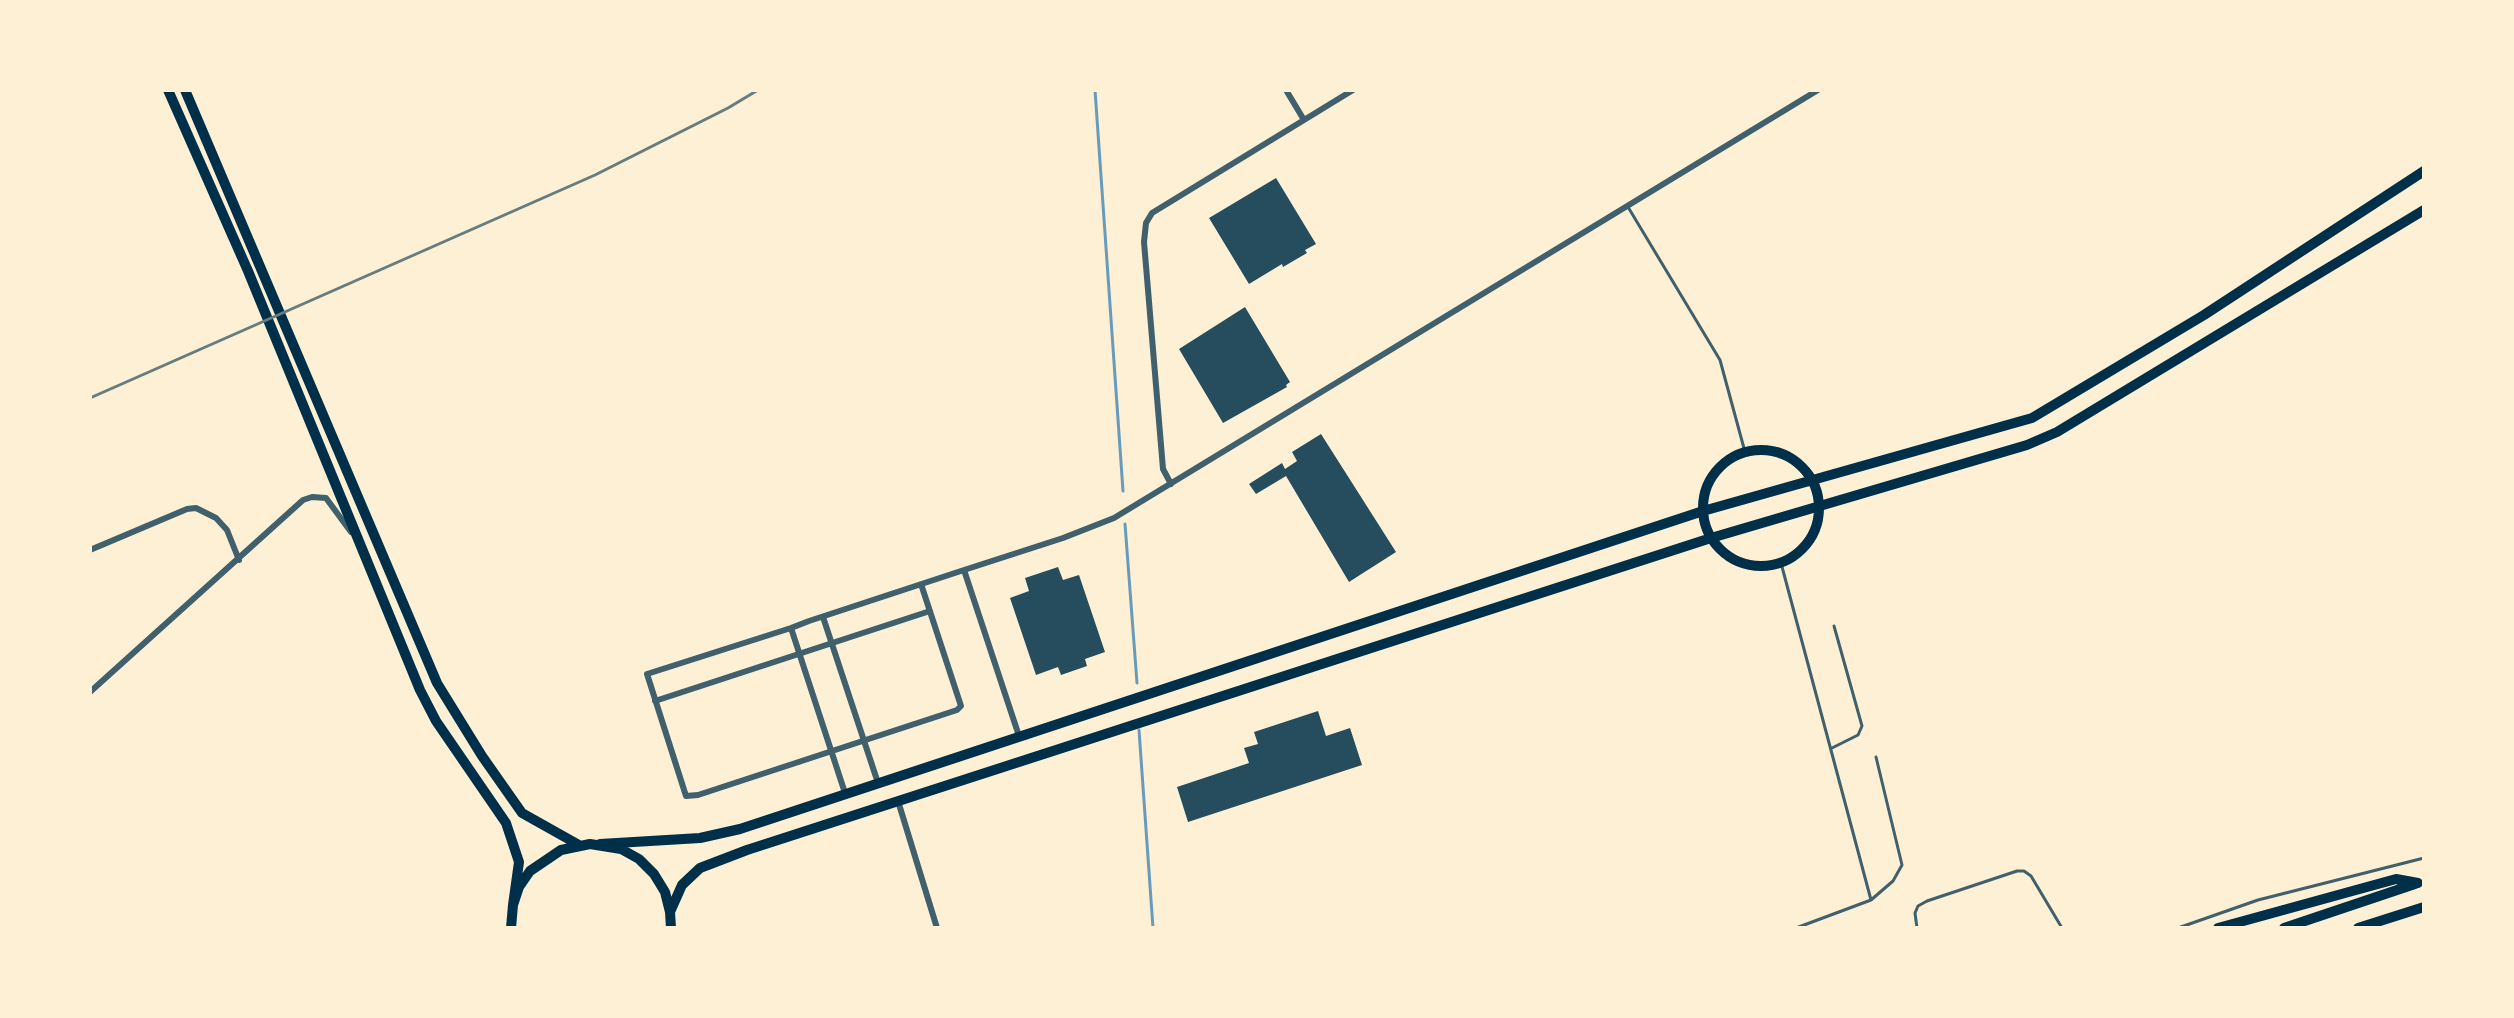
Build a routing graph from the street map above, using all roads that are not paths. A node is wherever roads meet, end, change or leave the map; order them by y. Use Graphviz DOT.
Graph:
graph roads {
  1 [pos="168,90"];
  2 [pos="185,90"];
  3 [pos="1286,90"];
  4 [pos="1353,90"];
  5 [pos="1801,90"];
  6 [pos="1818,90"];
  7 [pos="1806,98"];
  8 [pos="1304,120"];
  9 [pos="2424,171"];
  10 [pos="1628,206"];
  11 [pos="2424,210"];
  12 [pos="1746,452"];
  13 [pos="1812,479"];
  14 [pos="1171,484"];
  15 [pos="1820,506"];
  16 [pos="1703,511"];
  17 [pos="1712,538"];
  18 [pos="360,545"];
  19 [pos="90,550"];
  20 [pos="239,560"];
  21 [pos="1781,563"];
  22 [pos="963,570"];
  23 [pos="921,584"];
  24 [pos="930,611"];
  25 [pos="823,617"];
  26 [pos="1834,626"];
  27 [pos="791,628"];
  28 [pos="832,643"];
  29 [pos="800,654"];
  30 [pos="90,692"];
  31 [pos="655,701"];
  32 [pos="1019,736"];
  33 [pos="864,741"];
  34 [pos="1831,748"];
  35 [pos="832,751"];
  36 [pos="1876,757"];
  37 [pos="878,783"];
  38 [pos="846,794"];
  39 [pos="898,801"];
  40 [pos="600,844"];
  41 [pos="579,845"];
  42 [pos="2424,858"];
  43 [pos="2421,882"];
  44 [pos="1872,900"];
  45 [pos="513,905"];
  46 [pos="2424,907"];
  47 [pos="670,912"];
  48 [pos="511,928"];
  49 [pos="671,928"];
  50 [pos="937,928"];
  51 [pos="1796,928"];
  52 [pos="1917,928"];
  53 [pos="2062,928"];
  54 [pos="2178,928"];
  55 [pos="2218,928"];
  56 [pos="2284,928"];
  57 [pos="2358,928"];
  1 -- 18 [label="main road"];
  2 -- 41 [label="main road"];
  3 -- 8 [label="street"];
  4 -- 8 [label="street"];
  5 -- 7 [label="street"];
  6 -- 7 [label="street"];
  7 -- 10 [label="street"];
  8 -- 14 [label="street"];
  9 -- 13 [label="main road"];
  10 -- 12 [label="lane"];
  10 -- 14 [label="street"];
  11 -- 15 [label="main road"];
  12 -- 13 [label="main road"];
  12 -- 16 [label="main road"];
  13 -- 15 [label="main road"];
  13 -- 16 [label="main road"];
  14 -- 22 [label="street"];
  15 -- 17 [label="main road"];
  15 -- 21 [label="main road"];
  16 -- 17 [label="main road"];
  16 -- 32 [label="main road"];
  17 -- 21 [label="main road"];
  17 -- 39 [label="main road"];
  18 -- 20 [label="street"];
  18 -- 45 [label="main road"];
  19 -- 20 [label="street"];
  20 -- 30 [label="street"];
  21 -- 34 [label="lane"];
  22 -- 23 [label="street"];
  22 -- 32 [label="street"];
  23 -- 24 [label="street"];
  23 -- 25 [label="street"];
  24 -- 28 [label="street"];
  24 -- 33 [label="street"];
  25 -- 27 [label="street"];
  25 -- 28 [label="street"];
  26 -- 34 [label="lane"];
  27 -- 29 [label="street"];
  27 -- 31 [label="street"];
  28 -- 29 [label="street"];
  28 -- 33 [label="street"];
  29 -- 31 [label="street"];
  29 -- 35 [label="street"];
  31 -- 35 [label="street"];
  32 -- 37 [label="main road"];
  33 -- 35 [label="street"];
  33 -- 37 [label="street"];
  34 -- 44 [label="lane"];
  35 -- 38 [label="street"];
  36 -- 44 [label="lane"];
  37 -- 38 [label="main road"];
  38 -- 40 [label="main road"];
  39 -- 47 [label="main road"];
  39 -- 50 [label="street"];
  40 -- 41 [label="main road"];
  40 -- 47 [label="main road"];
  41 -- 45 [label="main road"];
  42 -- 54 [label="lane"];
  43 -- 55 [label="main road"];
  43 -- 56 [label="main road"];
  44 -- 51 [label="lane"];
  45 -- 48 [label="main road"];
  46 -- 57 [label="main road"];
  47 -- 49 [label="main road"];
  52 -- 53 [label="lane"];
}
